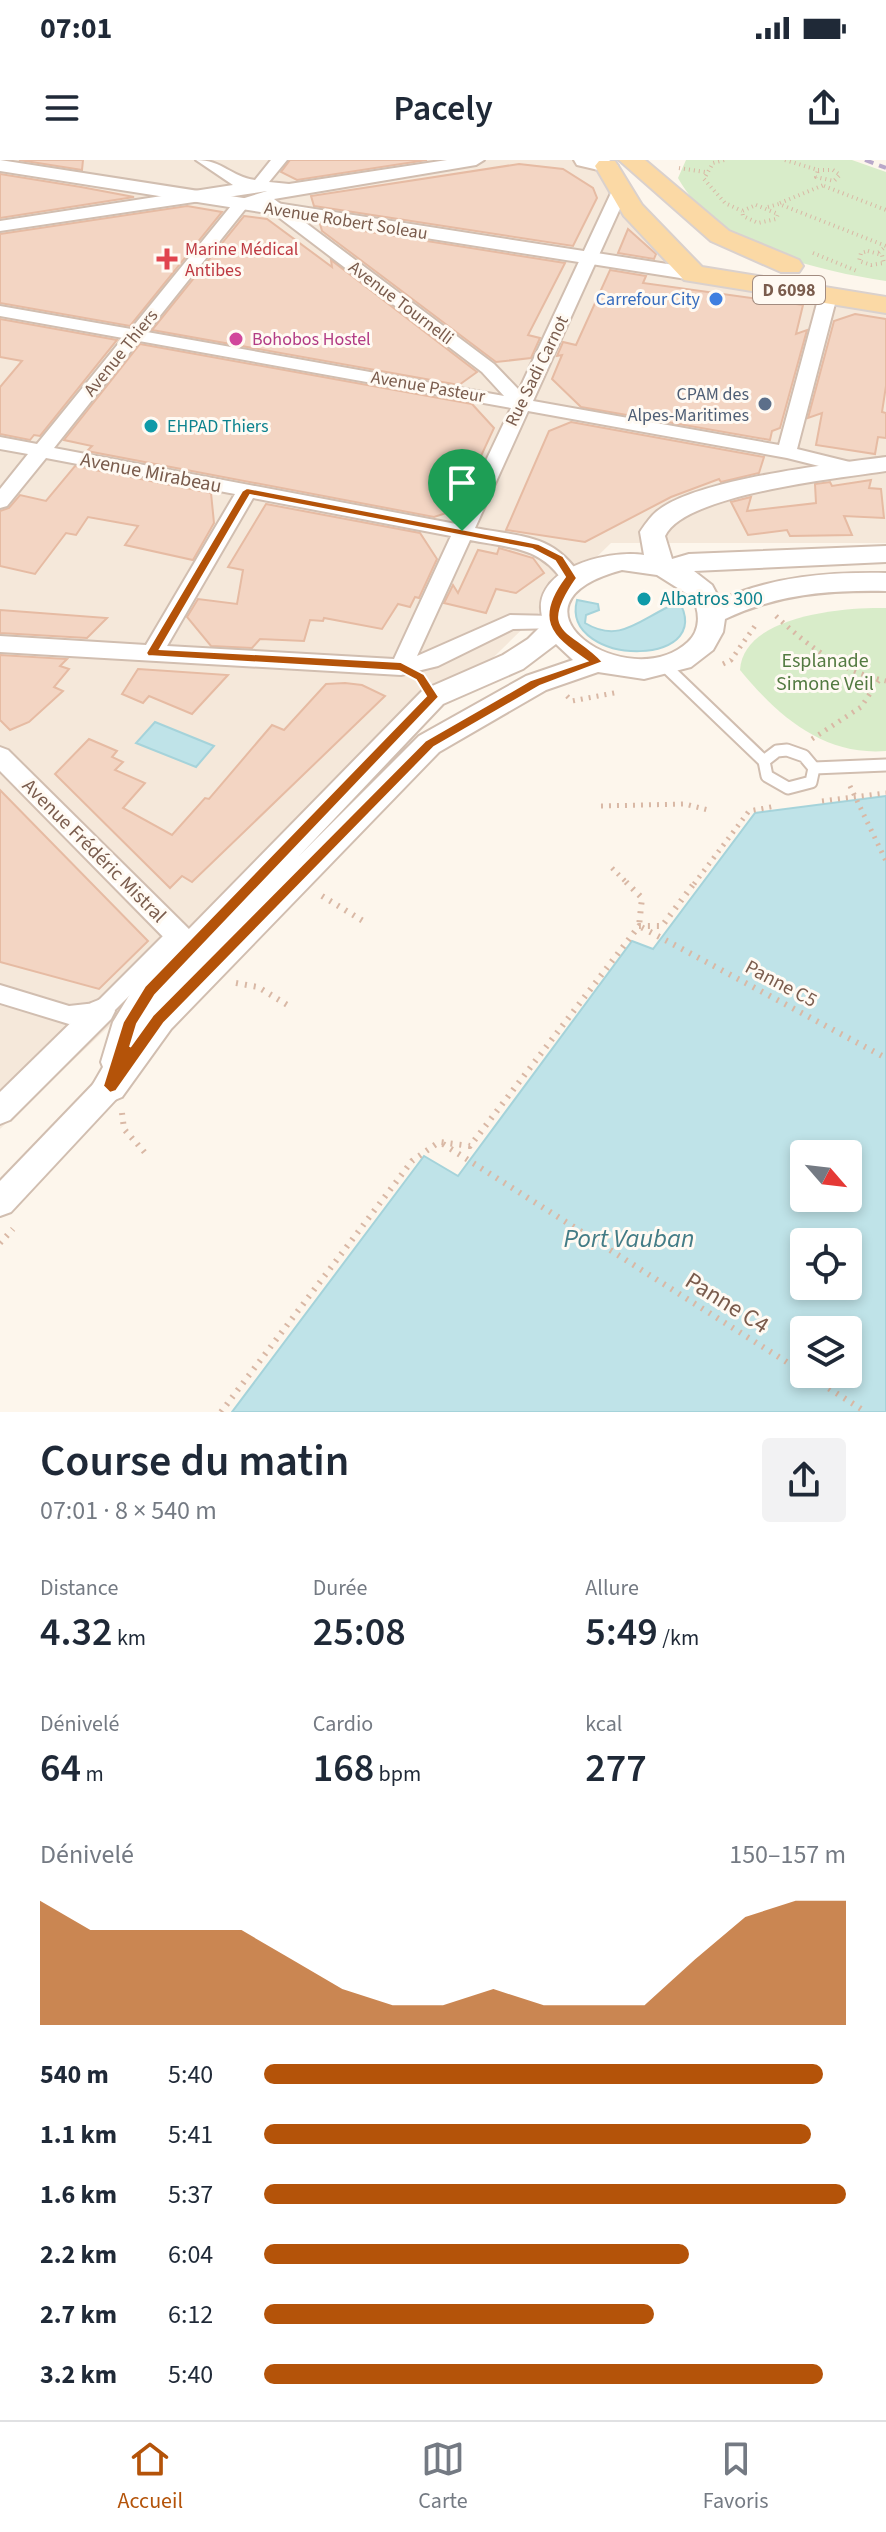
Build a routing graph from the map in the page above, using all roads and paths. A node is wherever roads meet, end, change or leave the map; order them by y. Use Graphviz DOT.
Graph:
graph roads {
  1 [pos="204,160"];
  2 [pos="279,160"];
  3 [pos="476,160"];
  4 [pos="633,160"];
  5 [pos="724,160"];
  6 [pos="785,160"];
  7 [pos="601,162"];
  8 [pos="671,163"];
  9 [pos="0,165"];
  10 [pos="818,170"];
  11 [pos="705,172"];
  12 [pos="826,184"];
  13 [pos="289,189"];
  14 [pos="619,193"];
  15 [pos="200,197"];
  16 [pos="265,197"];
  17 [pos="678,198"];
  18 [pos="241,204"];
  19 [pos="779,204"];
  20 [pos="768,207"];
  21 [pos="886,210"];
  22 [pos="742,211"];
  23 [pos="298,213"];
  24 [pos="0,226"];
  25 [pos="878,253"];
  26 [pos="590,259"];
  27 [pos="865,264"];
  28 [pos="790,266"];
  29 [pos="886,266"];
  30 [pos="693,274"];
  31 [pos="875,276"];
  32 [pos="828,296"];
  33 [pos="886,305"];
  34 [pos="0,311"];
  35 [pos="136,335"];
  36 [pos="521,403"];
  37 [pos="0,443"];
  38 [pos="42,452"];
  39 [pos="787,452"];
  40 [pos="886,464"];
  41 [pos="855,469"];
  42 [pos="247,491"];
  43 [pos="0,502"];
  44 [pos="462,531"];
  45 [pos="886,554"];
  46 [pos="665,568"];
  47 [pos="571,578"];
  48 [pos="886,582"];
  49 [pos="759,602"];
  50 [pos="712,614"];
  51 [pos="556,625"];
  52 [pos="0,644"];
  53 [pos="152,653"];
  54 [pos="597,662"];
  55 [pos="665,666"];
  56 [pos="401,667"];
  57 [pos="711,670"];
  58 [pos="883,680"];
  59 [pos="433,697"];
  60 [pos="0,756"];
  61 [pos="764,761"];
  62 [pos="886,765"];
  63 [pos="841,767"];
  64 [pos="814,768"];
  65 [pos="886,793"];
  66 [pos="856,799"];
  67 [pos="818,801"];
  68 [pos="790,804"];
  69 [pos="601,806"];
  70 [pos="712,811"];
  71 [pos="886,861"];
  72 [pos="612,868"];
  73 [pos="322,896"];
  74 [pos="368,924"];
  75 [pos="639,926"];
  76 [pos="183,941"];
  77 [pos="228,984"];
  78 [pos="0,994"];
  79 [pos="289,1006"];
  80 [pos="101,1011"];
  81 [pos="886,1058"];
  82 [pos="106,1090"];
  83 [pos="0,1111"];
  84 [pos="439,1142"];
  85 [pos="147,1155"];
  86 [pos="0,1202"];
  87 [pos="790,1364"];
  88 [pos="828,1388"];
  89 [pos="221,1412"];
  90 [pos="866,1412"];
  1 -- 16 [label="street, Avenue Tournelli"];
  2 -- 16 [label="street"];
  3 -- 13 [label="street"];
  4 -- 7 [label="main road"];
  4 -- 17 [label="main road"];
  5 -- 11 [label="path"];
  6 -- 10 [label="path"];
  7 -- 14 [label="main road"];
  8 -- 11 [label="path"];
  8 -- 17 [label="main road"];
  9 -- 15 [label="street, Avenue Robert Soleau"];
  10 -- 12 [label="path"];
  10 -- 12 [label="path"];
  11 -- 22 [label="path"];
  12 -- 19 [label="path"];
  12 -- 21 [label="path"];
  13 -- 16 [label="street"];
  13 -- 23 [label="street"];
  14 -- 26 [label="street, Rue Sadi Carnot"];
  14 -- 30 [label="main road"];
  15 -- 16 [label="street"];
  15 -- 18 [label="street, Avenue Robert Soleau"];
  15 -- 24 [label="street"];
  16 -- 18 [label="street, Avenue Robert Soleau"];
  16 -- 23 [label="street, Avenue Robert Soleau"];
  16 -- 36 [label="street, Avenue Tournelli"];
  17 -- 28 [label="main road, D 6098"];
  18 -- 35 [label="street, Avenue Thiers"];
  19 -- 20 [label="path"];
  19 -- 25 [label="path"];
  20 -- 22 [label="path"];
  20 -- 22 [label="path"];
  23 -- 26 [label="street, Avenue Robert Soleau"];
  25 -- 27 [label="path"];
  25 -- 31 [label="path"];
  26 -- 30 [label="street, Avenue Robert Soleau"];
  26 -- 36 [label="street, Rue Sadi Carnot"];
  27 -- 31 [label="path"];
  27 -- 31 [label="path"];
  28 -- 30 [label="main road"];
  28 -- 31 [label="main road, D 6098"];
  29 -- 31 [label="path"];
  30 -- 32 [label="main road, Avenue Robert Soleau / D 6098"];
  32 -- 33 [label="main road, Avenue Robert Soleau / D 6098"];
  32 -- 39 [label="street"];
  34 -- 35 [label="street, Avenue Pasteur"];
  35 -- 36 [label="street, Avenue Pasteur"];
  35 -- 38 [label="street, Avenue Thiers"];
  36 -- 39 [label="street, Avenue Pasteur"];
  36 -- 44 [label="street, Rue Sadi Carnot"];
  37 -- 38 [label="street, Avenue Mirabeau"];
  38 -- 42 [label="street, Avenue Mirabeau"];
  38 -- 43 [label="street, Avenue Thiers"];
  39 -- 41 [label="street, Avenue Pasteur"];
  40 -- 41 [label="street"];
  41 -- 46 [label="street"];
  42 -- 44 [label="street, Avenue Mirabeau"];
  42 -- 53 [label="street"];
  44 -- 47 [label="street, Avenue Mirabeau"];
  44 -- 56 [label="street, Rue Sadi Carnot"];
  45 -- 46 [label="street"];
  46 -- 47 [label="street"];
  46 -- 50 [label="street"];
  47 -- 51 [label="street"];
  48 -- 49 [label="street"];
  49 -- 50 [label="street"];
  49 -- 57 [label="path"];
  49 -- 58 [label="path"];
  50 -- 55 [label="street"];
  51 -- 54 [label="street"];
  51 -- 56 [label="street"];
  51 -- 59 [label="street"];
  52 -- 53 [label="street"];
  53 -- 56 [label="street"];
  54 -- 55 [label="street"];
  54 -- 82 [label="street"];
  55 -- 61 [label="lane"];
  56 -- 59 [label="street"];
  58 -- 63 [label="path"];
  59 -- 76 [label="street"];
  60 -- 76 [label="street, Avenue Frédéric Mistral"];
  61 -- 64 [label="lane"];
  61 -- 64 [label="lane"];
  62 -- 63 [label="lane"];
  63 -- 64 [label="lane"];
  65 -- 67 [label="path"];
  66 -- 71 [label="path"];
  68 -- 75 [label="path"];
  69 -- 70 [label="path"];
  72 -- 75 [label="path"];
  73 -- 74 [label="path"];
  75 -- 81 [label="path, Panne C5"];
  75 -- 84 [label="path"];
  76 -- 80 [label="street"];
  76 -- 82 [label="street"];
  77 -- 79 [label="path"];
  78 -- 80 [label="street"];
  80 -- 83 [label="street"];
  82 -- 85 [label="path"];
  82 -- 86 [label="street"];
  84 -- 87 [label="path, Panne C4"];
  84 -- 89 [label="path"];
  88 -- 90 [label="path, Panne C4"];
}
